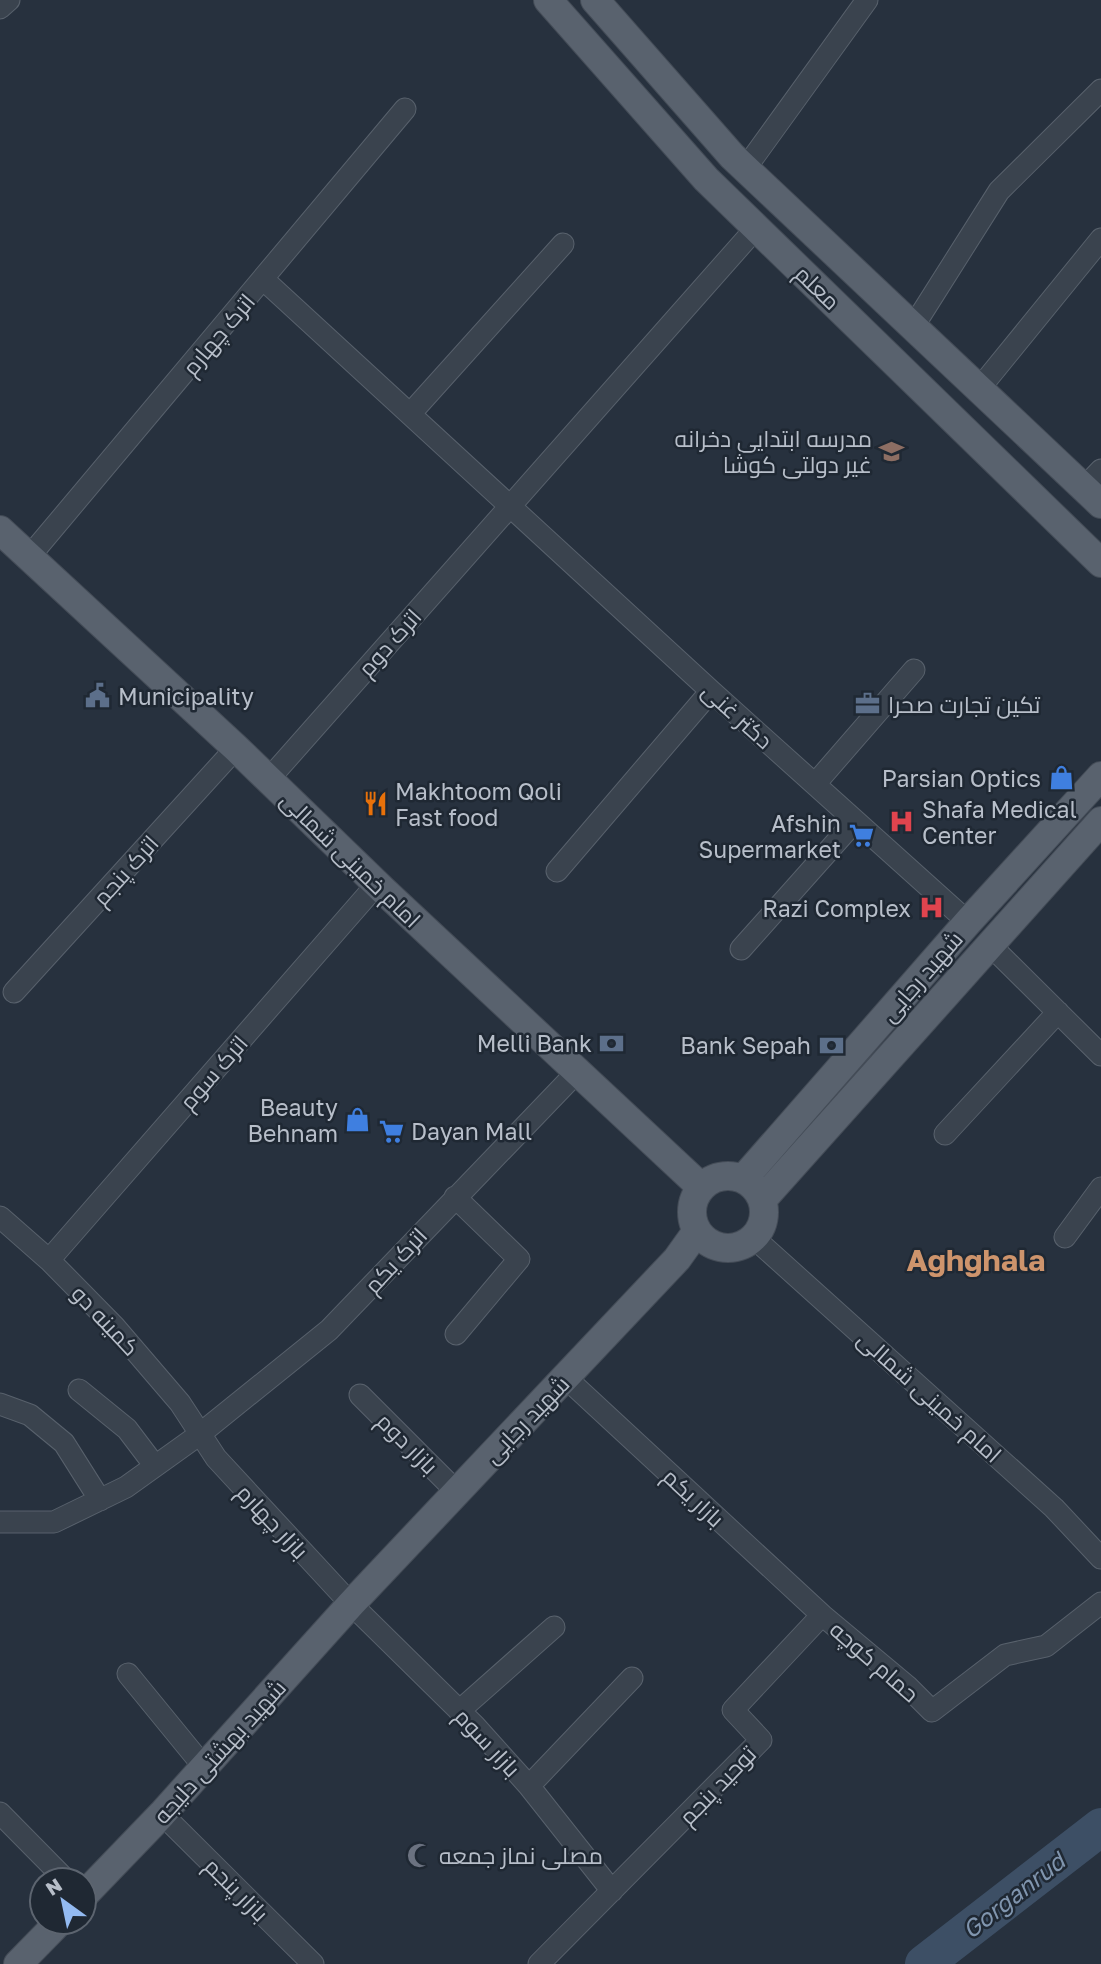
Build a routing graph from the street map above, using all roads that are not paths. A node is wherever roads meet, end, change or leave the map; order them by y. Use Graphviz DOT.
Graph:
graph roads {
  1 [pos="548,0"];
  2 [pos="867,0"];
  3 [pos="605,4"];
  4 [pos="1101,90"];
  5 [pos="405,109"];
  6 [pos="738,162"];
  7 [pos="706,179"];
  8 [pos="756,228"];
  9 [pos="1101,239"];
  10 [pos="563,244"];
  11 [pos="264,280"];
  12 [pos="913,327"];
  13 [pos="979,389"];
  14 [pos="410,414"];
  15 [pos="1095,487"];
  16 [pos="510,506"];
  17 [pos="0,530"];
  18 [pos="29,557"];
  19 [pos="1101,562"];
  20 [pos="914,670"];
  21 [pos="711,691"];
  22 [pos="236,748"];
  23 [pos="1101,776"];
  24 [pos="268,780"];
  25 [pos="815,784"];
  26 [pos="855,821"];
  27 [pos="1101,821"];
  28 [pos="557,871"];
  29 [pos="377,884"];
  30 [pos="968,922"];
  31 [pos="991,946"];
  32 [pos="741,949"];
  33 [pos="14,992"];
  34 [pos="1058,1012"];
  35 [pos="1101,1055"];
  36 [pos="577,1072"];
  37 [pos="945,1134"];
  38 [pos="744,1178"];
  39 [pos="701,1187"];
  40 [pos="1101,1188"];
  41 [pos="455,1197"];
  42 [pos="763,1199"];
  43 [pos="0,1217"];
  44 [pos="697,1231"];
  45 [pos="1065,1237"];
  46 [pos="754,1238"];
  47 [pos="49,1260"];
  48 [pos="456,1334"];
  49 [pos="566,1378"];
  50 [pos="79,1390"];
  51 [pos="360,1395"];
  52 [pos="0,1404"];
  53 [pos="200,1434"];
  54 [pos="155,1466"];
  55 [pos="456,1492"];
  56 [pos="100,1500"];
  57 [pos="0,1522"];
  58 [pos="1101,1558"];
  59 [pos="1101,1603"];
  60 [pos="351,1604"];
  61 [pos="822,1615"];
  62 [pos="554,1627"];
  63 [pos="128,1674"];
  64 [pos="632,1678"];
  65 [pos="458,1711"];
  66 [pos="204,1767"];
  67 [pos="528,1786"];
  68 [pos="0,1813"];
  69 [pos="162,1814"];
  70 [pos="52,1866"];
  71 [pos="98,1880"];
  72 [pos="612,1891"];
  73 [pos="45,1936"];
  74 [pos="18,1964"];
  75 [pos="313,1964"];
  76 [pos="539,1964"];
  1 -- 7 [label="main road, معلم"];
  2 -- 6 [label="street"];
  3 -- 6 [label="main road, معلم"];
  4 -- 12 [label="street"];
  5 -- 11 [label="street, اترک چهارم"];
  6 -- 7 [label="main road"];
  6 -- 12 [label="main road, معلم"];
  7 -- 8 [label="main road, معلم"];
  8 -- 16 [label="street, اترک دوم"];
  8 -- 19 [label="main road, معلم"];
  9 -- 13 [label="street"];
  10 -- 14 [label="street"];
  11 -- 14 [label="street, دکتر غنی"];
  11 -- 18 [label="street, اترک چهارم"];
  12 -- 13 [label="main road, معلم"];
  13 -- 15 [label="main road, معلم"];
  14 -- 16 [label="street, دکتر غنی"];
  16 -- 21 [label="street, دکتر غنی"];
  16 -- 24 [label="street, اترک دوم"];
  17 -- 18 [label="main road, امام خمینی شمالی"];
  18 -- 22 [label="main road, امام خمینی شمالی"];
  20 -- 25 [label="street"];
  21 -- 25 [label="street, دکتر غنی"];
  21 -- 28 [label="street"];
  22 -- 24 [label="main road, امام خمینی شمالی"];
  22 -- 33 [label="street, اترک پنجم"];
  23 -- 30 [label="main road, شهید رجایی"];
  24 -- 29 [label="main road, امام خمینی شمالی"];
  25 -- 26 [label="street, دکتر غنی"];
  26 -- 30 [label="street, دکتر غنی"];
  26 -- 32 [label="street"];
  27 -- 31 [label="main road, شهید رجایی"];
  29 -- 36 [label="main road, امام خمینی شمالی"];
  29 -- 47 [label="street, اترک سوم"];
  30 -- 38 [label="main road, شهید رجایی"];
  31 -- 34 [label="street"];
  31 -- 42 [label="main road, شهید رجایی"];
  34 -- 35 [label="street"];
  34 -- 37 [label="street"];
  36 -- 39 [label="main road, امام خمینی شمالی"];
  36 -- 41 [label="street, اترک یکم"];
  38 -- 39 [label="main road"];
  38 -- 42 [label="main road"];
  39 -- 44 [label="main road"];
  40 -- 45 [label="street"];
  41 -- 48 [label="street"];
  41 -- 53 [label="street, اترک یکم"];
  42 -- 46 [label="main road"];
  43 -- 47 [label="street, کمینه دو"];
  44 -- 46 [label="main road"];
  44 -- 49 [label="main road, شهید رجایی"];
  46 -- 58 [label="street, امام خمینی شمالی"];
  47 -- 53 [label="street, کمینه دو"];
  49 -- 55 [label="main road, شهید رجایی"];
  49 -- 61 [label="street, بازار یکم"];
  50 -- 54 [label="street"];
  51 -- 55 [label="street, بازار دوم"];
  52 -- 56 [label="street"];
  53 -- 54 [label="street, اترک یکم"];
  53 -- 60 [label="street, بازار چهارم"];
  54 -- 56 [label="street, اترک یکم"];
  55 -- 60 [label="main road, شهید رجایی"];
  56 -- 57 [label="street, اترک یکم"];
  59 -- 61 [label="street, حمام کوچه"];
  60 -- 65 [label="street, بازار سوم"];
  60 -- 66 [label="main road, شهید بهشتی دلیجه"];
  61 -- 72 [label="street, توحید پنجم"];
  62 -- 65 [label="street"];
  63 -- 66 [label="street"];
  64 -- 67 [label="street"];
  65 -- 67 [label="street, بازار سوم"];
  66 -- 69 [label="main road, شهید بهشتی دلیجه"];
  67 -- 72 [label="street, بازار سوم"];
  68 -- 70 [label="street"];
  69 -- 71 [label="main road, شهید بهشتی دلیجه"];
  69 -- 75 [label="street, بازار پنجم"];
  72 -- 76 [label="street"];
  73 -- 74 [label="main road"];
}
